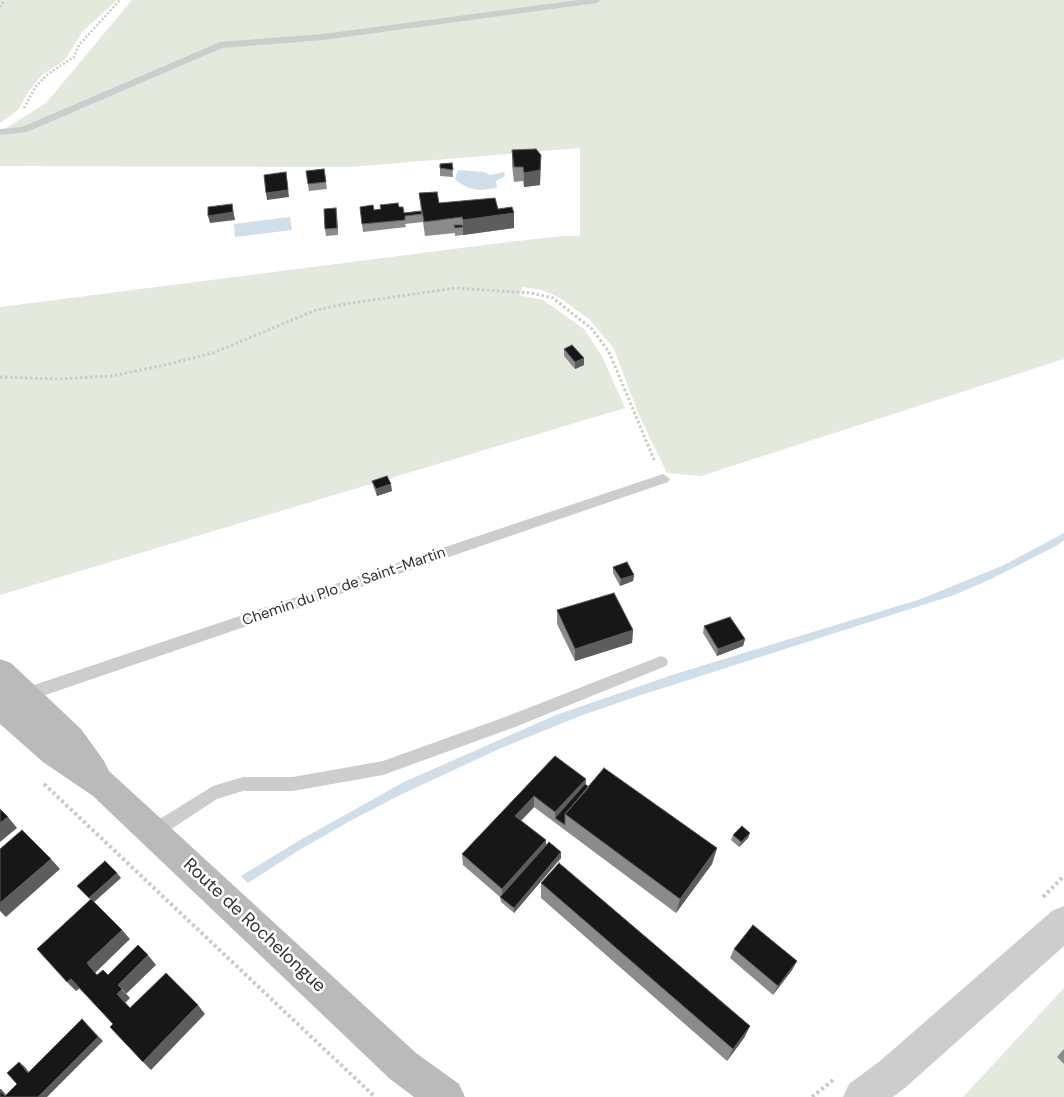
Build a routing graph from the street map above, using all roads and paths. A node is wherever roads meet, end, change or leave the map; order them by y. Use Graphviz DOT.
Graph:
graph roads {
  1 [pos="4,0"];
  2 [pos="120,0"];
  3 [pos="597,0"];
  4 [pos="0,7"];
  5 [pos="21,111"];
  6 [pos="0,132"];
  7 [pos="0,377"];
  8 [pos="663,479"];
  9 [pos="661,662"];
  10 [pos="0,672"];
  11 [pos="13,700"];
  12 [pos="39,779"];
  13 [pos="153,832"];
  14 [pos="1064,923"];
  15 [pos="412,1082"];
  16 [pos="375,1097"];
  17 [pos="446,1097"];
  18 [pos="862,1097"];
  1 -- 4 [label="path"];
  2 -- 5 [label="path"];
  3 -- 6 [label="lane"];
  7 -- 8 [label="path"];
  8 -- 11 [label="lane, Chemin du Plo de Saint-Martin"];
  9 -- 13 [label="lane"];
  10 -- 11 [label="main road, Route de Rochelongue"];
  11 -- 13 [label="main road, Route de Rochelongue"];
  12 -- 16 [label="path"];
  13 -- 15 [label="main road, Route de Rochelongue"];
  14 -- 18 [label="street"];
  15 -- 17 [label="main road, Route de Rochelongue"];
}
